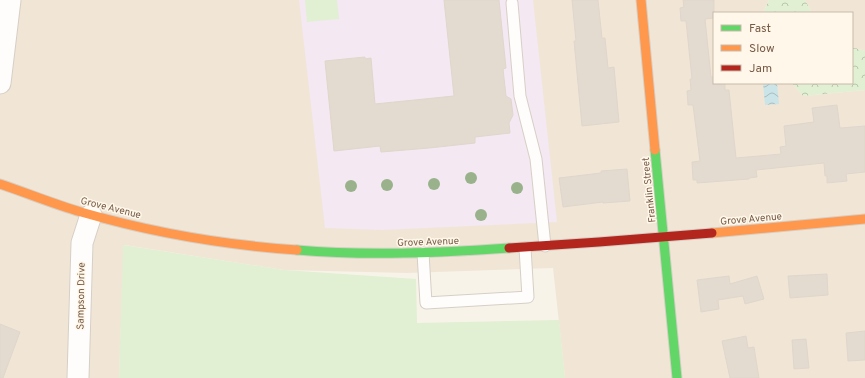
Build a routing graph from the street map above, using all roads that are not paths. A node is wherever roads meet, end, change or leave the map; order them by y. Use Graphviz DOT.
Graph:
graph roads {
  1 [pos="10,0"];
  2 [pos="640,0"];
  3 [pos="512,3"];
  4 [pos="0,83"];
  5 [pos="0,184"];
  6 [pos="90,215"];
  7 [pos="865,219"];
  8 [pos="663,237"];
  9 [pos="545,246"];
  10 [pos="526,248"];
  11 [pos="423,253"];
  12 [pos="78,378"];
  13 [pos="677,378"];
  1 -- 4 [label="street"];
  2 -- 8 [label="street, Franklin Street"];
  3 -- 9 [label="lane"];
  5 -- 6 [label="street, Grove Avenue"];
  6 -- 11 [label="street, Grove Avenue"];
  6 -- 12 [label="street, Sampson Drive"];
  7 -- 8 [label="street, Grove Avenue"];
  8 -- 9 [label="street, Grove Avenue"];
  8 -- 13 [label="street, Franklin Street"];
  9 -- 10 [label="street, Grove Avenue"];
  10 -- 11 [label="street, Grove Avenue"];
  10 -- 11 [label="lane"];
}
